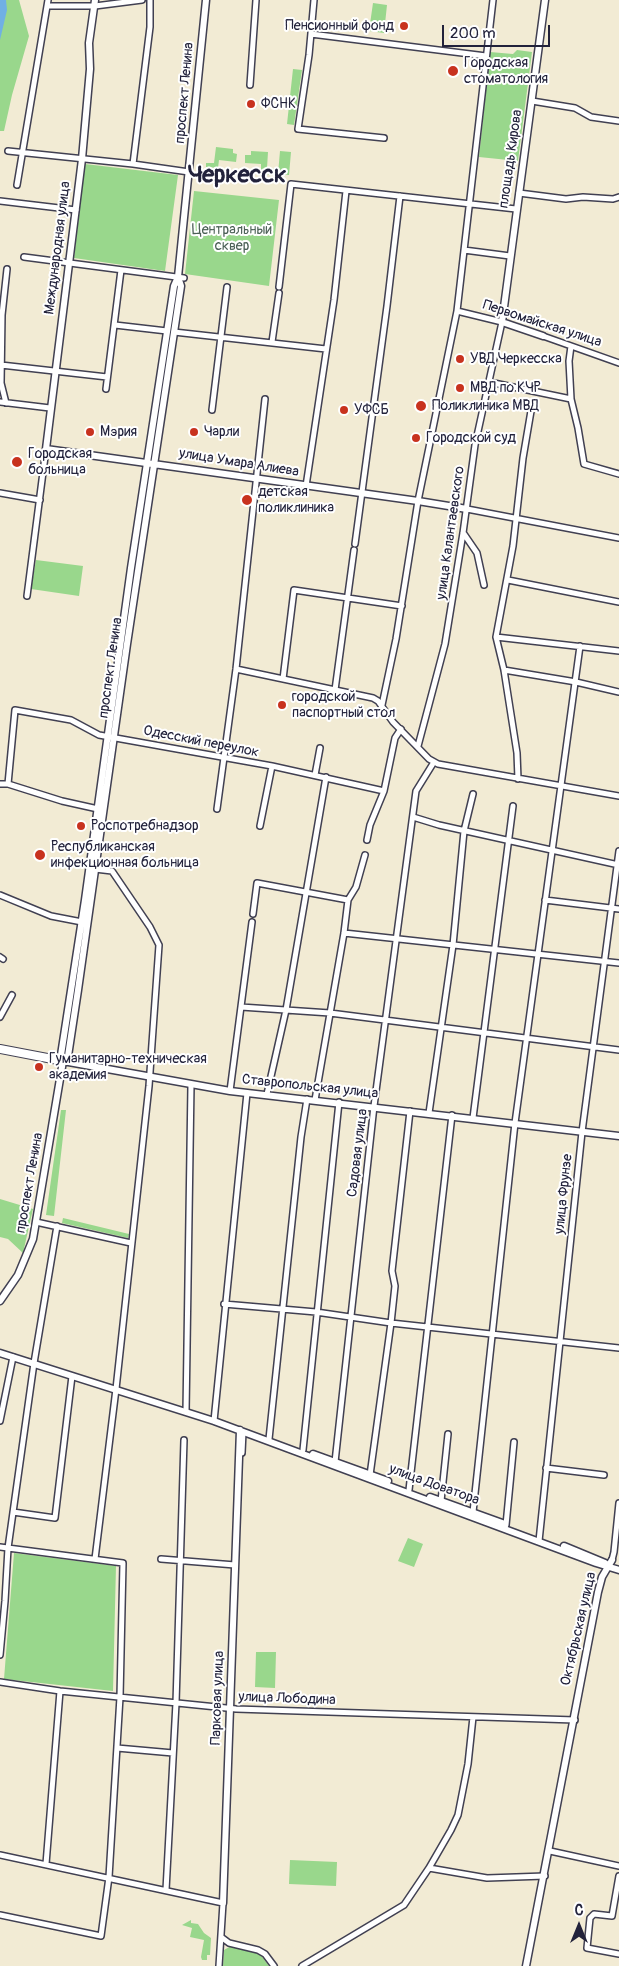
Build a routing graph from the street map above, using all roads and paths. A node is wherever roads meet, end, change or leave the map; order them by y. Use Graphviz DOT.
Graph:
graph roads {
  1 [pos="48,0"];
  2 [pos="142,0"];
  3 [pos="150,0"];
  4 [pos="206,0"];
  5 [pos="256,0"];
  6 [pos="314,0"];
  7 [pos="493,0"];
  8 [pos="544,0"];
  9 [pos="95,3"];
  10 [pos="47,6"];
  11 [pos="311,34"];
  12 [pos="486,56"];
  13 [pos="250,85"];
  14 [pos="532,101"];
  15 [pos="619,122"];
  16 [pos="384,138"];
  17 [pos="8,151"];
  18 [pos="22,153"];
  19 [pos="82,159"];
  20 [pos="133,164"];
  21 [pos="189,172"];
  22 [pos="17,185"];
  23 [pos="346,190"];
  24 [pos="519,192"];
  25 [pos="400,196"];
  26 [pos="619,197"];
  27 [pos="0,201"];
  28 [pos="470,204"];
  29 [pos="516,209"];
  30 [pos="76,210"];
  31 [pos="464,250"];
  32 [pos="510,256"];
  33 [pos="24,257"];
  34 [pos="69,262"];
  35 [pos="7,269"];
  36 [pos="121,270"];
  37 [pos="181,278"];
  38 [pos="227,287"];
  39 [pos="457,311"];
  40 [pos="502,322"];
  41 [pos="115,325"];
  42 [pos="170,331"];
  43 [pos="221,336"];
  44 [pos="543,336"];
  45 [pos="272,342"];
  46 [pos="572,346"];
  47 [pos="326,349"];
  48 [pos="619,363"];
  49 [pos="1,365"];
  50 [pos="55,371"];
  51 [pos="107,377"];
  52 [pos="489,382"];
  53 [pos="106,389"];
  54 [pos="266,399"];
  55 [pos="571,399"];
  56 [pos="3,403"];
  57 [pos="50,408"];
  58 [pos="212,410"];
  59 [pos="531,411"];
  60 [pos="46,449"];
  61 [pos="147,462"];
  62 [pos="155,463"];
  63 [pos="619,474"];
  64 [pos="256,479"];
  65 [pos="306,486"];
  66 [pos="0,493"];
  67 [pos="361,493"];
  68 [pos="40,500"];
  69 [pos="418,501"];
  70 [pos="467,509"];
  71 [pos="517,518"];
  72 [pos="463,533"];
  73 [pos="619,538"];
  74 [pos="355,544"];
  75 [pos="354,550"];
  76 [pos="508,580"];
  77 [pos="484,585"];
  78 [pos="27,596"];
  79 [pos="346,598"];
  80 [pos="619,602"];
  81 [pos="402,606"];
  82 [pos="496,637"];
  83 [pos="580,646"];
  84 [pos="619,650"];
  85 [pos="236,669"];
  86 [pos="504,670"];
  87 [pos="283,679"];
  88 [pos="576,682"];
  89 [pos="335,690"];
  90 [pos="619,692"];
  91 [pos="382,705"];
  92 [pos="401,729"];
  93 [pos="111,737"];
  94 [pos="418,746"];
  95 [pos="320,748"];
  96 [pos="223,757"];
  97 [pos="434,762"];
  98 [pos="272,766"];
  99 [pos="316,775"];
  100 [pos="326,778"];
  101 [pos="518,779"];
  102 [pos="0,784"];
  103 [pos="8,784"];
  104 [pos="561,787"];
  105 [pos="384,791"];
  106 [pos="473,794"];
  107 [pos="619,796"];
  108 [pos="513,806"];
  109 [pos="98,809"];
  110 [pos="217,809"];
  111 [pos="413,817"];
  112 [pos="260,826"];
  113 [pos="464,831"];
  114 [pos="367,840"];
  115 [pos="509,841"];
  116 [pos="552,851"];
  117 [pos="619,851"];
  118 [pos="365,856"];
  119 [pos="618,864"];
  120 [pos="95,869"];
  121 [pos="307,892"];
  122 [pos="0,895"];
  123 [pos="348,900"];
  124 [pos="545,900"];
  125 [pos="611,908"];
  126 [pos="619,909"];
  127 [pos="253,914"];
  128 [pos="82,922"];
  129 [pos="252,922"];
  130 [pos="344,932"];
  131 [pos="397,938"];
  132 [pos="453,945"];
  133 [pos="495,950"];
  134 [pos="537,954"];
  135 [pos="604,961"];
  136 [pos="619,963"];
  137 [pos="12,995"];
  138 [pos="240,1007"];
  139 [pos="286,1010"];
  140 [pos="330,1013"];
  141 [pos="0,1017"];
  142 [pos="386,1020"];
  143 [pos="442,1026"];
  144 [pos="484,1033"];
  145 [pos="527,1038"];
  146 [pos="593,1047"];
  147 [pos="0,1049"];
  148 [pos="619,1050"];
  149 [pos="63,1061"];
  150 [pos="149,1077"];
  151 [pos="191,1085"];
  152 [pos="230,1091"];
  153 [pos="247,1092"];
  154 [pos="267,1094"];
  155 [pos="307,1099"];
  156 [pos="315,1100"];
  157 [pos="339,1102"];
  158 [pos="374,1106"];
  159 [pos="410,1111"];
  160 [pos="429,1113"];
  161 [pos="452,1116"];
  162 [pos="473,1118"];
  163 [pos="515,1123"];
  164 [pos="582,1132"];
  165 [pos="619,1136"];
  166 [pos="36,1222"];
  167 [pos="57,1226"];
  168 [pos="131,1243"];
  169 [pos="0,1301"];
  170 [pos="224,1304"];
  171 [pos="282,1310"];
  172 [pos="316,1312"];
  173 [pos="351,1317"];
  174 [pos="392,1323"];
  175 [pos="428,1327"];
  176 [pos="492,1334"];
  177 [pos="560,1342"];
  178 [pos="619,1348"];
  179 [pos="0,1353"];
  180 [pos="13,1357"];
  181 [pos="34,1364"];
  182 [pos="72,1376"];
  183 [pos="116,1389"];
  184 [pos="186,1412"];
  185 [pos="0,1421"];
  186 [pos="214,1421"];
  187 [pos="242,1431"];
  188 [pos="448,1434"];
  189 [pos="269,1439"];
  190 [pos="184,1440"];
  191 [pos="514,1442"];
  192 [pos="303,1450"];
  193 [pos="242,1453"];
  194 [pos="335,1462"];
  195 [pos="546,1468"];
  196 [pos="370,1475"];
  197 [pos="604,1475"];
  198 [pos="409,1490"];
  199 [pos="441,1501"];
  200 [pos="619,1503"];
  201 [pos="13,1512"];
  202 [pos="472,1512"];
  203 [pos="506,1525"];
  204 [pos="539,1539"];
  205 [pos="0,1547"];
  206 [pos="8,1548"];
  207 [pos="95,1559"];
  208 [pos="161,1560"];
  209 [pos="179,1561"];
  210 [pos="609,1564"];
  211 [pos="235,1565"];
  212 [pos="618,1569"];
  213 [pos="3,1601"];
  214 [pos="0,1655"];
  215 [pos="0,1682"];
  216 [pos="60,1691"];
  217 [pos="120,1697"];
  218 [pos="176,1703"];
  219 [pos="233,1709"];
  220 [pos="473,1717"];
  221 [pos="574,1720"];
  222 [pos="117,1748"];
  223 [pos="173,1753"];
  224 [pos="550,1851"];
  225 [pos="0,1855"];
  226 [pos="46,1864"];
  227 [pos="619,1866"];
  228 [pos="429,1868"];
  229 [pos="544,1876"];
  230 [pos="619,1876"];
  231 [pos="109,1878"];
  232 [pos="166,1890"];
  233 [pos="223,1903"];
  234 [pos="0,1915"];
  235 [pos="221,1937"];
  236 [pos="229,1943"];
  237 [pos="220,1948"];
  238 [pos="619,1954"];
  239 [pos="219,1966"];
  240 [pos="274,1966"];
  241 [pos="302,1966"];
  242 [pos="527,1966"];
  1 -- 10 [label="street"];
  2 -- 9 [label="street"];
  3 -- 20 [label="street"];
  4 -- 21 [label="main road, проспект Ленина"];
  5 -- 13 [label="street"];
  6 -- 11 [label="street"];
  7 -- 12 [label="street"];
  8 -- 14 [label="main road, площадь Кирова"];
  9 -- 10 [label="street"];
  9 -- 19 [label="main road, Международная улица"];
  10 -- 18 [label="street"];
  11 -- 12 [label="street"];
  11 -- 16 [label="street"];
  12 -- 28 [label="street"];
  14 -- 15 [label="street"];
  14 -- 24 [label="main road, площадь Кирова"];
  17 -- 18 [label="street"];
  18 -- 19 [label="street"];
  18 -- 22 [label="street"];
  19 -- 20 [label="street"];
  19 -- 30 [label="main road, Международная улица"];
  20 -- 21 [label="street"];
  21 -- 37 [label="main road, проспект Ленина"];
  23 -- 25 [label="street"];
  23 -- 45 [label="street"];
  23 -- 47 [label="street"];
  24 -- 26 [label="street"];
  24 -- 29 [label="main road, площадь Кирова"];
  25 -- 28 [label="street"];
  25 -- 67 [label="street"];
  27 -- 30 [label="street"];
  28 -- 29 [label="street"];
  28 -- 31 [label="street"];
  29 -- 32 [label="main road, площадь Кирова"];
  30 -- 34 [label="main road, Международная улица"];
  31 -- 32 [label="street"];
  31 -- 39 [label="street"];
  32 -- 40 [label="main road, площадь Кирова"];
  33 -- 34 [label="street"];
  34 -- 36 [label="street"];
  34 -- 50 [label="main road, Международная улица"];
  35 -- 49 [label="street"];
  36 -- 37 [label="street"];
  36 -- 41 [label="street"];
  37 -- 42 [label="main road, проспект Ленина"];
  38 -- 43 [label="street"];
  39 -- 40 [label="street, Первомайская улица"];
  39 -- 69 [label="street"];
  40 -- 44 [label="main road, Первомайская улица"];
  40 -- 52 [label="street, улица Калантаевского"];
  41 -- 42 [label="street"];
  41 -- 51 [label="street"];
  42 -- 43 [label="street"];
  42 -- 61 [label="main road, проспект Ленина"];
  42 -- 62 [label="main road, проспект Ленина"];
  43 -- 45 [label="street"];
  43 -- 58 [label="street"];
  44 -- 46 [label="street, Первомайская улица"];
  45 -- 47 [label="street"];
  46 -- 48 [label="street, Первомайская улица"];
  46 -- 55 [label="street"];
  47 -- 65 [label="street"];
  49 -- 50 [label="street"];
  49 -- 56 [label="street"];
  50 -- 51 [label="street"];
  50 -- 57 [label="main road, Международная улица"];
  51 -- 53 [label="street"];
  52 -- 55 [label="street"];
  52 -- 70 [label="street, улица Калантаевского"];
  54 -- 64 [label="street"];
  55 -- 63 [label="street"];
  56 -- 57 [label="street"];
  57 -- 60 [label="main road, Международная улица"];
  59 -- 71 [label="street"];
  60 -- 61 [label="main road, улица Умара Алиева"];
  60 -- 68 [label="street, Международная улица"];
  61 -- 62 [label="main road, улица Умара Алиева"];
  61 -- 93 [label="main road, проспект Ленина"];
  62 -- 64 [label="main road, улица Умара Алиева"];
  62 -- 93 [label="main road, проспект Ленина"];
  64 -- 65 [label="main road, улица Умара Алиева"];
  64 -- 85 [label="street"];
  65 -- 67 [label="main road, улица Умара Алиева"];
  66 -- 68 [label="street"];
  67 -- 69 [label="main road, улица Умара Алиева"];
  67 -- 74 [label="street"];
  68 -- 78 [label="street, Международная улица"];
  69 -- 70 [label="main road, улица Умара Алиева"];
  69 -- 81 [label="street"];
  70 -- 71 [label="street, улица Умара Алиева"];
  70 -- 72 [label="street, улица Калантаевского"];
  71 -- 73 [label="street, улица Умара Алиева"];
  71 -- 76 [label="street"];
  72 -- 77 [label="street"];
  72 -- 94 [label="street, улица Калантаевского"];
  75 -- 79 [label="street"];
  76 -- 80 [label="street"];
  76 -- 82 [label="street"];
  79 -- 81 [label="street"];
  79 -- 87 [label="street"];
  79 -- 89 [label="street"];
  81 -- 91 [label="street"];
  82 -- 83 [label="street"];
  82 -- 86 [label="street"];
  83 -- 84 [label="street"];
  83 -- 88 [label="street"];
  85 -- 87 [label="street"];
  85 -- 96 [label="street"];
  86 -- 88 [label="street"];
  86 -- 101 [label="street"];
  87 -- 89 [label="street"];
  88 -- 90 [label="street"];
  88 -- 104 [label="street"];
  89 -- 91 [label="street"];
  91 -- 92 [label="street"];
  92 -- 94 [label="street"];
  92 -- 105 [label="street"];
  93 -- 96 [label="street, Одесский переулок"];
  93 -- 103 [label="street, Одесский переулок"];
  93 -- 109 [label="main road, проспект Ленина"];
  93 -- 120 [label="main road, проспект Ленина"];
  94 -- 97 [label="street"];
  95 -- 99 [label="street"];
  96 -- 98 [label="street, Одесский переулок"];
  96 -- 110 [label="street"];
  97 -- 101 [label="street"];
  97 -- 111 [label="street, Садовая улица"];
  98 -- 99 [label="street, Одесский переулок"];
  98 -- 112 [label="street"];
  99 -- 100 [label="street, Одесский переулок"];
  100 -- 105 [label="street, Одесский переулок"];
  100 -- 121 [label="street"];
  101 -- 104 [label="street"];
  102 -- 103 [label="street"];
  103 -- 109 [label="street"];
  104 -- 107 [label="street"];
  104 -- 116 [label="street"];
  105 -- 114 [label="street"];
  106 -- 113 [label="street"];
  108 -- 115 [label="street"];
  109 -- 128 [label="main road, проспект Ленина"];
  111 -- 113 [label="street"];
  111 -- 131 [label="street, Садовая улица"];
  113 -- 115 [label="street"];
  113 -- 132 [label="street"];
  115 -- 116 [label="street"];
  115 -- 133 [label="street"];
  116 -- 119 [label="street"];
  116 -- 124 [label="street"];
  117 -- 119 [label="street, улица Фрунзе"];
  118 -- 123 [label="street"];
  119 -- 125 [label="street, улица Фрунзе"];
  120 -- 149 [label="main road, проспект Ленина"];
  120 -- 150 [label="street"];
  121 -- 123 [label="street"];
  121 -- 127 [label="street"];
  121 -- 139 [label="street"];
  122 -- 128 [label="street"];
  123 -- 130 [label="street"];
  124 -- 125 [label="street"];
  124 -- 134 [label="street"];
  125 -- 126 [label="street"];
  125 -- 135 [label="street, улица Фрунзе"];
  128 -- 149 [label="main road, проспект Ленина"];
  129 -- 138 [label="street"];
  130 -- 131 [label="street"];
  130 -- 140 [label="street"];
  131 -- 132 [label="street"];
  131 -- 142 [label="street, Садовая улица"];
  132 -- 133 [label="street"];
  132 -- 143 [label="street"];
  133 -- 134 [label="street"];
  133 -- 144 [label="street"];
  134 -- 135 [label="street"];
  134 -- 145 [label="street"];
  135 -- 136 [label="street"];
  135 -- 146 [label="street, улица Фрунзе"];
  137 -- 141 [label="street"];
  138 -- 139 [label="street"];
  138 -- 152 [label="street"];
  139 -- 140 [label="street"];
  139 -- 154 [label="street"];
  140 -- 142 [label="street"];
  140 -- 156 [label="street"];
  142 -- 143 [label="street"];
  142 -- 158 [label="street, Садовая улица"];
  143 -- 144 [label="street"];
  143 -- 160 [label="street"];
  144 -- 145 [label="street"];
  144 -- 162 [label="street"];
  145 -- 146 [label="street"];
  145 -- 163 [label="street"];
  146 -- 148 [label="street"];
  146 -- 164 [label="street, улица Фрунзе"];
  147 -- 149 [label="highway, Ставропольская улица"];
  149 -- 150 [label="main road, Ставропольская улица"];
  149 -- 166 [label="main road, проспект Ленина"];
  150 -- 151 [label="main road, Ставропольская улица"];
  150 -- 168 [label="street"];
  151 -- 152 [label="main road, Ставропольская улица"];
  151 -- 184 [label="street"];
  152 -- 153 [label="main road, Ставропольская улица"];
  153 -- 154 [label="main road, Ставропольская улица"];
  153 -- 170 [label="street"];
  154 -- 155 [label="main road, Ставропольская улица"];
  155 -- 156 [label="main road, Ставропольская улица"];
  155 -- 171 [label="street"];
  156 -- 157 [label="main road, Ставропольская улица"];
  157 -- 158 [label="main road, Ставропольская улица"];
  157 -- 172 [label="street"];
  158 -- 159 [label="main road, Ставропольская улица"];
  158 -- 173 [label="street, Садовая улица"];
  159 -- 160 [label="main road, Ставропольская улица"];
  159 -- 174 [label="street"];
  160 -- 161 [label="main road, Ставропольская улица"];
  161 -- 162 [label="main road, Ставропольская улица"];
  161 -- 175 [label="street"];
  162 -- 163 [label="main road, Ставропольская улица"];
  163 -- 164 [label="main road, Ставропольская улица"];
  163 -- 176 [label="street"];
  164 -- 165 [label="main road, Ставропольская улица"];
  164 -- 177 [label="street, улица Фрунзе"];
  166 -- 167 [label="street"];
  166 -- 169 [label="main road, проспект Ленина"];
  167 -- 168 [label="street"];
  167 -- 181 [label="street"];
  168 -- 183 [label="street"];
  170 -- 171 [label="street"];
  170 -- 186 [label="street"];
  171 -- 172 [label="street"];
  171 -- 189 [label="street"];
  172 -- 173 [label="street"];
  172 -- 192 [label="street"];
  173 -- 174 [label="street"];
  173 -- 194 [label="street, Садовая улица"];
  174 -- 175 [label="street"];
  174 -- 196 [label="street"];
  175 -- 176 [label="street"];
  175 -- 198 [label="street"];
  176 -- 177 [label="street"];
  176 -- 202 [label="street"];
  177 -- 178 [label="street"];
  177 -- 195 [label="street, улица Фрунзе"];
  179 -- 180 [label="main road, улица Доватора"];
  180 -- 181 [label="main road, улица Доватора"];
  180 -- 185 [label="street"];
  181 -- 182 [label="main road, улица Доватора"];
  181 -- 201 [label="street"];
  182 -- 183 [label="main road, улица Доватора"];
  182 -- 201 [label="street"];
  183 -- 184 [label="main road, улица Доватора"];
  183 -- 207 [label="street"];
  184 -- 186 [label="main road, улица Доватора"];
  186 -- 187 [label="main road, улица Доватора"];
  187 -- 189 [label="main road, улица Доватора"];
  187 -- 193 [label="street"];
  187 -- 204 [label="main road, улица Доватора"];
  187 -- 211 [label="main road, Парковая улица"];
  188 -- 199 [label="street"];
  189 -- 192 [label="main road, улица Доватора"];
  190 -- 209 [label="street"];
  191 -- 203 [label="street"];
  192 -- 194 [label="main road, улица Доватора"];
  194 -- 196 [label="main road, улица Доватора"];
  195 -- 197 [label="street"];
  195 -- 204 [label="street, улица Фрунзе"];
  196 -- 198 [label="main road, улица Доватора"];
  198 -- 199 [label="main road, улица Доватора"];
  199 -- 202 [label="main road, улица Доватора"];
  200 -- 210 [label="street"];
  201 -- 206 [label="street"];
  202 -- 203 [label="main road, улица Доватора"];
  203 -- 204 [label="main road, улица Доватора"];
  204 -- 210 [label="main road, улица Доватора"];
  205 -- 206 [label="street"];
  206 -- 207 [label="street"];
  206 -- 213 [label="street"];
  207 -- 217 [label="street"];
  208 -- 209 [label="street"];
  209 -- 211 [label="street"];
  209 -- 218 [label="street"];
  210 -- 212 [label="main road, улица Доватора"];
  210 -- 221 [label="main road, Октябрьская улица"];
  211 -- 219 [label="main road, Парковая улица"];
  213 -- 214 [label="street"];
  215 -- 216 [label="street, улица Лободина"];
  216 -- 217 [label="street, улица Лободина"];
  216 -- 226 [label="street"];
  217 -- 218 [label="street, улица Лободина"];
  217 -- 222 [label="street"];
  218 -- 219 [label="street, улица Лободина"];
  218 -- 223 [label="street"];
  219 -- 220 [label="street, улица Лободина"];
  219 -- 233 [label="main road, Парковая улица"];
  220 -- 221 [label="street, улица Лободина"];
  220 -- 228 [label="street"];
  221 -- 224 [label="main road, Октябрьская улица"];
  221 -- 229 [label="main road, Октябрьская улица"];
  222 -- 223 [label="street"];
  222 -- 231 [label="street"];
  223 -- 232 [label="street"];
  224 -- 227 [label="street"];
  224 -- 229 [label="main road, Октябрьская улица"];
  225 -- 226 [label="street"];
  226 -- 231 [label="street"];
  228 -- 229 [label="street"];
  228 -- 241 [label="street"];
  229 -- 242 [label="main road, Октябрьская улица"];
  230 -- 238 [label="street"];
  231 -- 232 [label="street"];
  231 -- 234 [label="street"];
  232 -- 233 [label="street"];
  233 -- 235 [label="street, Парковая улица"];
  235 -- 236 [label="street"];
  235 -- 237 [label="street, Парковая улица"];
  236 -- 237 [label="street"];
  236 -- 240 [label="street"];
  237 -- 239 [label="street, Парковая улица"];
}
